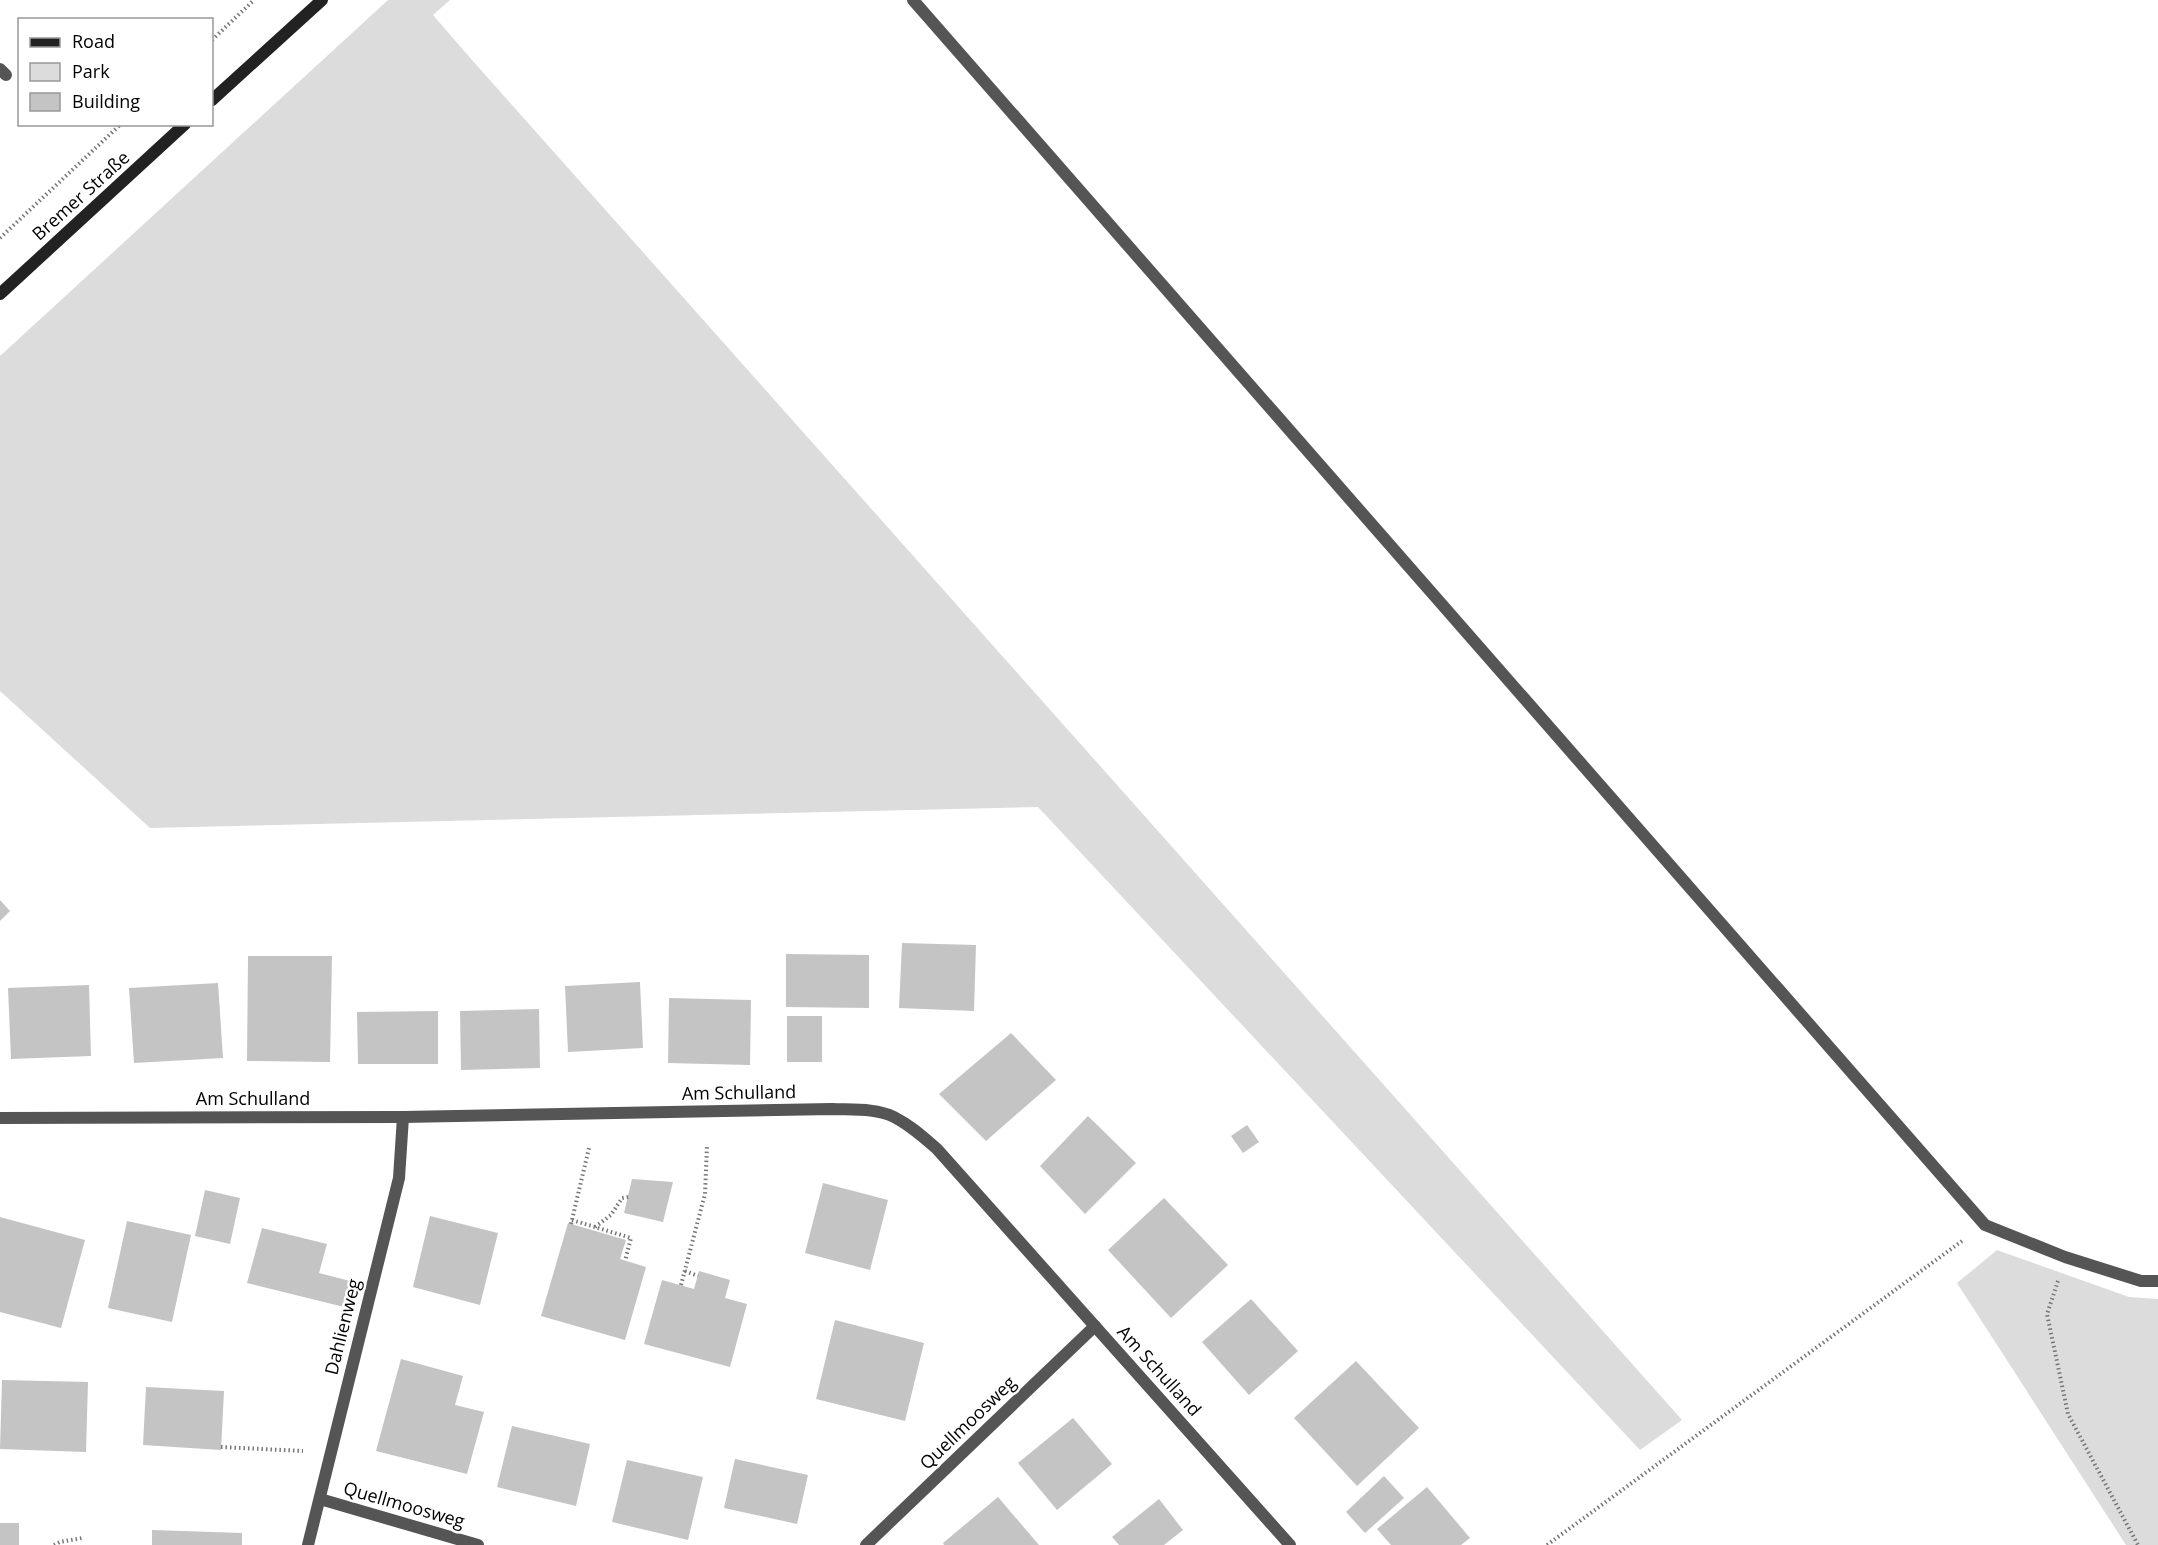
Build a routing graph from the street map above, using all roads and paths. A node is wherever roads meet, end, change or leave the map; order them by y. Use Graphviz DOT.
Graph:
graph roads {
  1 [pos="254,0"];
  2 [pos="322,0"];
  3 [pos="913,0"];
  4 [pos="213,39"];
  5 [pos="213,99"];
  6 [pos="119,126"];
  7 [pos="183,126"];
  8 [pos="0,238"];
  9 [pos="0,294"];
  10 [pos="404,1117"];
  11 [pos="0,1118"];
  12 [pos="707,1147"];
  13 [pos="589,1148"];
  14 [pos="628,1197"];
  15 [pos="1984,1225"];
  16 [pos="595,1227"];
  17 [pos="2065,1257"];
  18 [pos="625,1261"];
  19 [pos="684,1270"];
  20 [pos="698,1276"];
  21 [pos="2158,1281"];
  22 [pos="681,1285"];
  23 [pos="1095,1326"];
  24 [pos="221,1447"];
  25 [pos="331,1453"];
  26 [pos="320,1499"];
  27 [pos="82,1538"];
  28 [pos="54,1545"];
  29 [pos="308,1545"];
  30 [pos="478,1545"];
  31 [pos="866,1545"];
  32 [pos="1290,1545"];
  33 [pos="1547,1545"];
  34 [pos="2138,1545"];
  1 -- 4 [label="path"];
  2 -- 5 [label="main road"];
  3 -- 15 [label="street"];
  6 -- 8 [label="path"];
  7 -- 9 [label="main road, Bremer Straße"];
  10 -- 11 [label="street, Am Schulland"];
  10 -- 23 [label="street, Am Schulland"];
  10 -- 25 [label="street, Dahlienweg"];
  12 -- 19 [label="path"];
  13 -- 16 [label="path"];
  14 -- 16 [label="path"];
  15 -- 17 [label="street"];
  15 -- 33 [label="path"];
  16 -- 18 [label="path"];
  17 -- 21 [label="street"];
  17 -- 34 [label="path"];
  19 -- 20 [label="path"];
  19 -- 22 [label="path"];
  23 -- 31 [label="street, Quellmoosweg"];
  23 -- 32 [label="street, Am Schulland"];
  24 -- 25 [label="path"];
  25 -- 26 [label="street, Dahlienweg"];
  26 -- 29 [label="street, Dahlienweg"];
  26 -- 30 [label="street, Quellmoosweg"];
  27 -- 28 [label="path"];
}
